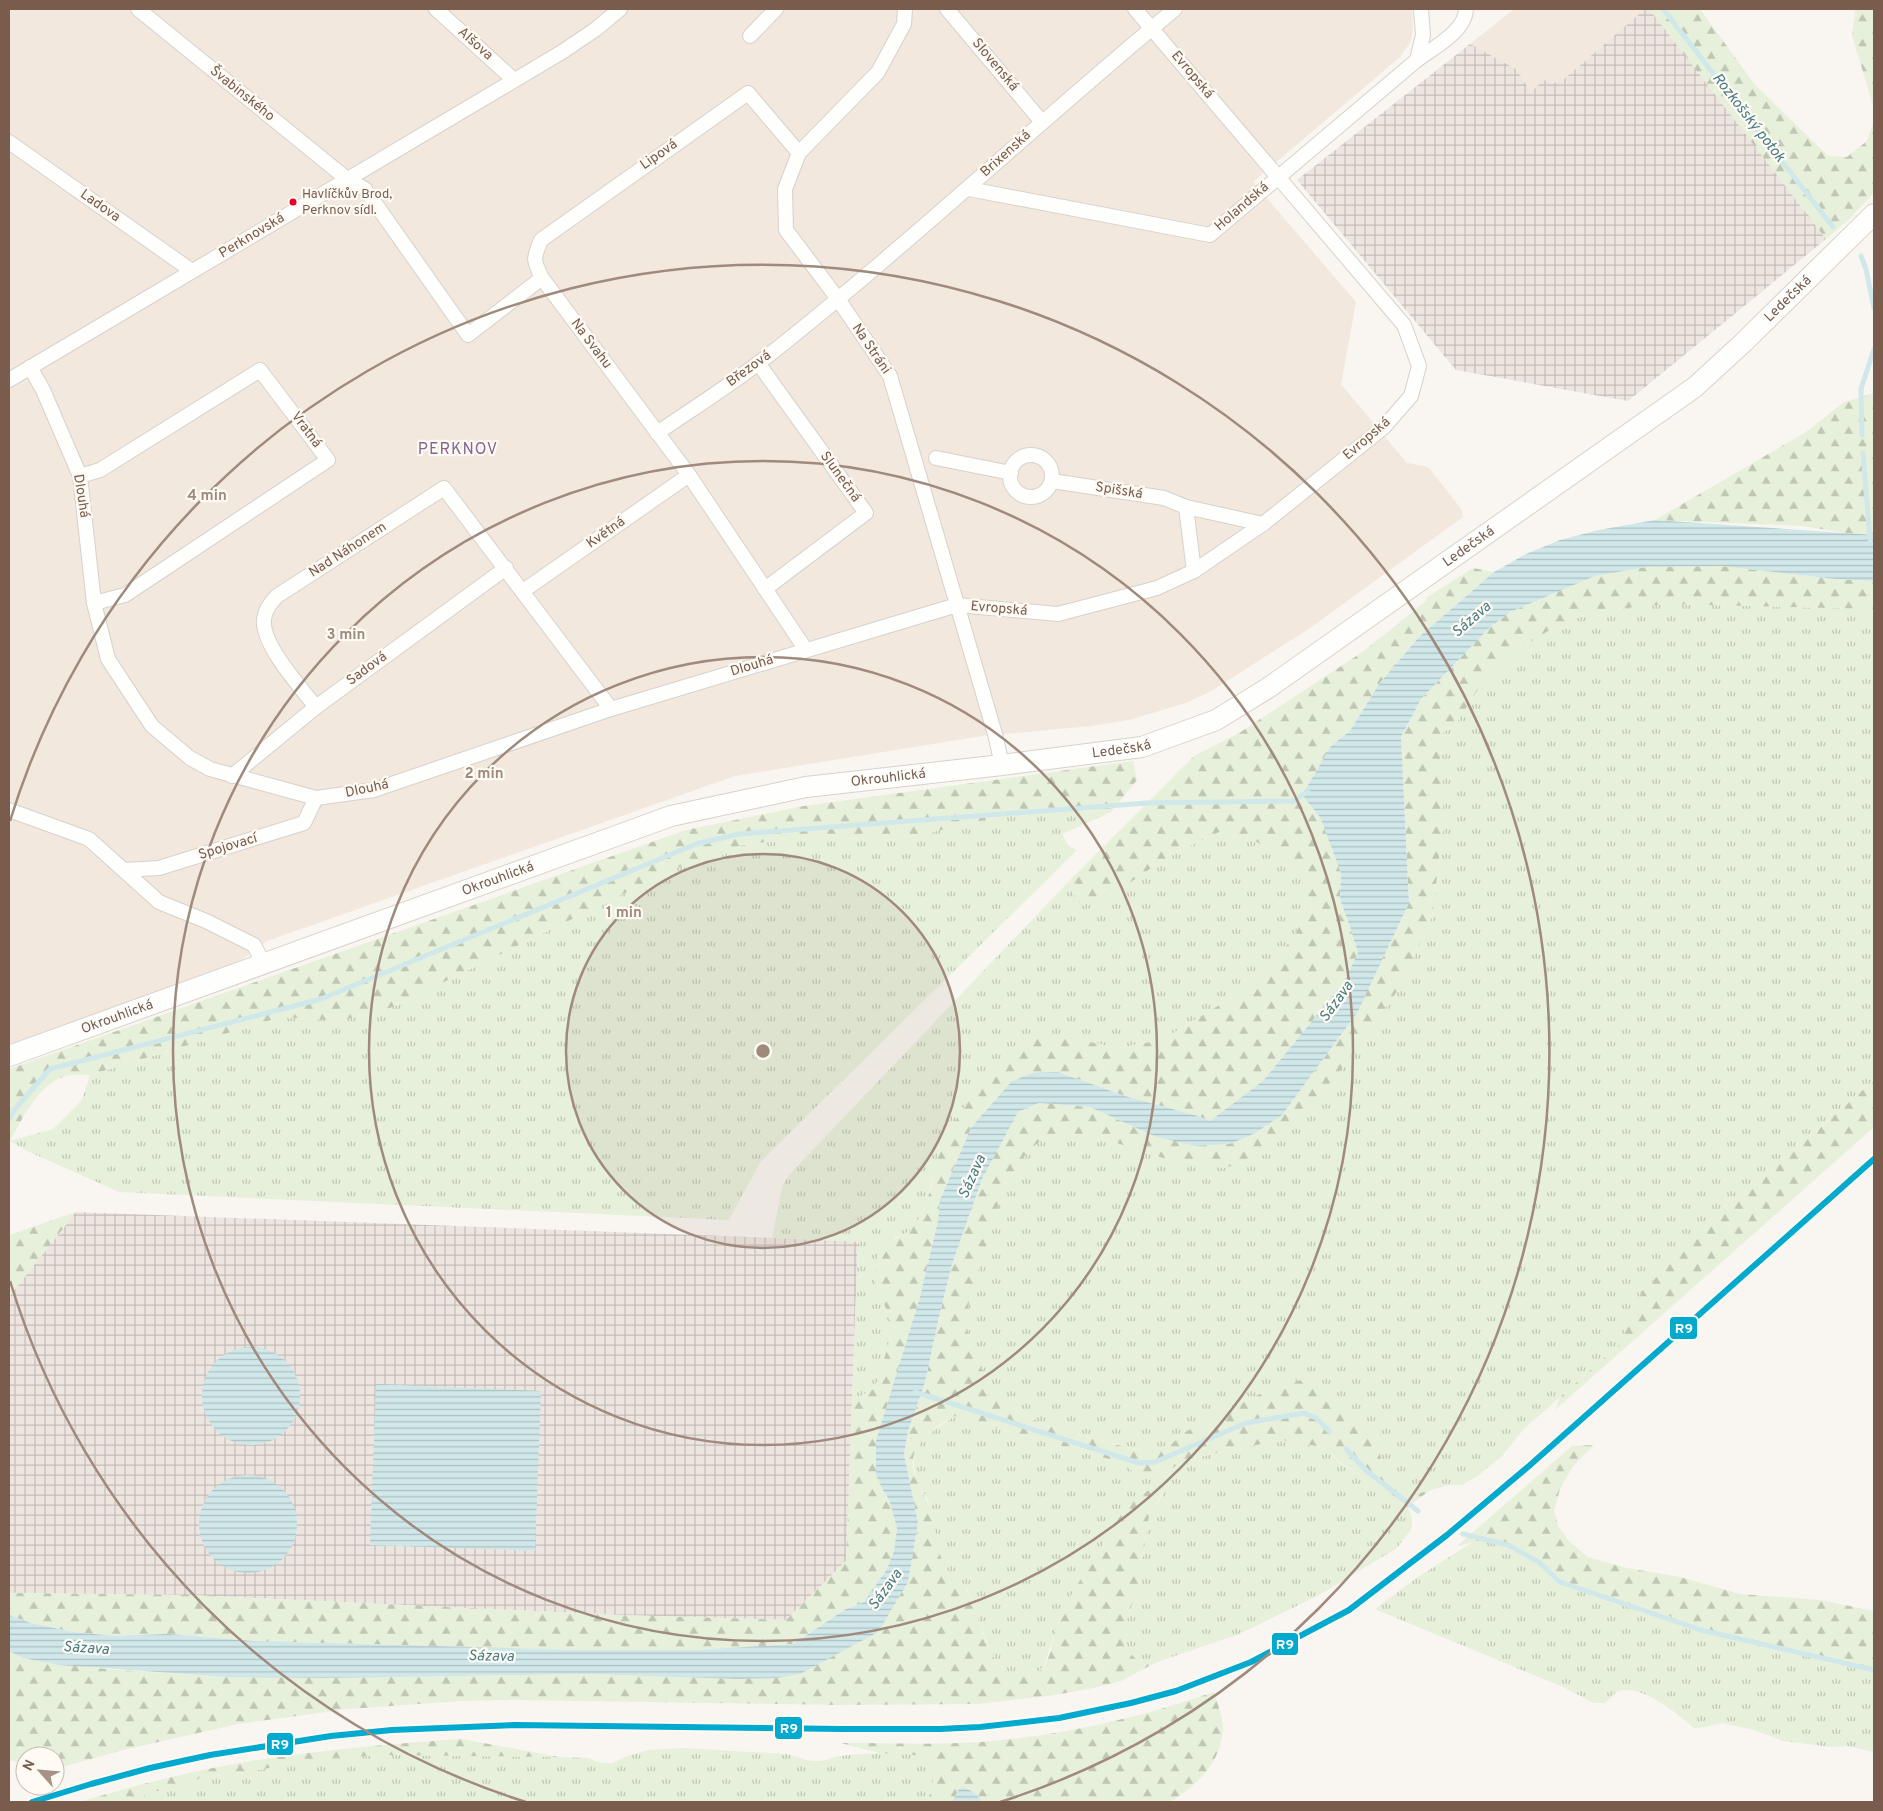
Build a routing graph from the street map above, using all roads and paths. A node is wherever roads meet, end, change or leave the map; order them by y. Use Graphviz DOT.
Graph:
graph roads {
  1 [pos="138,9"];
  2 [pos="436,9"];
  3 [pos="620,9"];
  4 [pos="776,9"];
  5 [pos="905,9"];
  6 [pos="947,9"];
  7 [pos="1136,9"];
  8 [pos="1175,9"];
  9 [pos="1421,9"];
  10 [pos="1466,9"];
  11 [pos="1152,28"];
  12 [pos="750,36"];
  13 [pos="1417,60"];
  14 [pos="514,80"];
  15 [pos="1042,122"];
  16 [pos="9,142"];
  17 [pos="799,153"];
  18 [pos="1278,176"];
  19 [pos="347,179"];
  20 [pos="968,189"];
  21 [pos="1874,214"];
  22 [pos="192,271"];
  23 [pos="542,278"];
  24 [pos="838,299"];
  25 [pos="758,363"];
  26 [pos="30,367"];
  27 [pos="9,380"];
  28 [pos="657,434"];
  29 [pos="936,458"];
  30 [pos="1011,473"];
  31 [pos="80,476"];
  32 [pos="689,476"];
  33 [pos="1052,481"];
  34 [pos="1186,507"];
  35 [pos="1263,524"];
  36 [pos="506,568"];
  37 [pos="1194,571"];
  38 [pos="765,589"];
  39 [pos="523,591"];
  40 [pos="94,603"];
  41 [pos="957,605"];
  42 [pos="806,650"];
  43 [pos="316,707"];
  44 [pos="611,709"];
  45 [pos="1002,765"];
  46 [pos="232,776"];
  47 [pos="316,798"];
  48 [pos="9,810"];
  49 [pos="124,870"];
  50 [pos="264,965"];
  51 [pos="9,1056"];
  1 -- 19 [label="street, Švabinského"];
  2 -- 14 [label="street, Alšova"];
  3 -- 14 [label="street, Perknovská"];
  4 -- 12 [label="street"];
  5 -- 17 [label="street, Na Stráni"];
  6 -- 15 [label="street, Slovenská"];
  7 -- 11 [label="street, Evropská"];
  8 -- 11 [label="street, Brixenská"];
  9 -- 13 [label="street"];
  10 -- 13 [label="street, Holandská"];
  11 -- 15 [label="street, Brixenská"];
  11 -- 18 [label="street, Evropská"];
  13 -- 18 [label="street, Holandská"];
  14 -- 19 [label="street, Perknovská"];
  15 -- 20 [label="street, Brixenská"];
  16 -- 22 [label="street, Ladova"];
  17 -- 23 [label="street, Lipová"];
  17 -- 24 [label="street, Na Stráni"];
  18 -- 20 [label="street, Holandská"];
  18 -- 35 [label="street, Evropská"];
  19 -- 22 [label="street, Perknovská"];
  19 -- 23 [label="street"];
  20 -- 24 [label="street, Brixenská"];
  21 -- 45 [label="main road, Ledečská"];
  22 -- 26 [label="street, Perknovská"];
  23 -- 28 [label="street, Na Svahu"];
  24 -- 25 [label="street, Březová"];
  24 -- 41 [label="street, Na Stráni"];
  25 -- 28 [label="street, Březová"];
  25 -- 38 [label="street, Slunečná"];
  26 -- 27 [label="street, Perknovská"];
  26 -- 31 [label="street, Dlouhá"];
  28 -- 32 [label="street, Na Svahu"];
  29 -- 30 [label="street"];
  30 -- 33 [label="street"];
  30 -- 33 [label="street"];
  31 -- 40 [label="street, Dlouhá"];
  31 -- 40 [label="street, Vratná"];
  32 -- 38 [label="street, Na Svahu"];
  32 -- 39 [label="street, Květná"];
  33 -- 34 [label="street, Spišská"];
  34 -- 35 [label="street, Spišská"];
  34 -- 37 [label="street"];
  35 -- 37 [label="street, Evropská"];
  36 -- 39 [label="street"];
  36 -- 43 [label="street, Sadová"];
  36 -- 43 [label="street, Nad Náhonem"];
  37 -- 41 [label="street, Evropská"];
  38 -- 42 [label="street, Na Svahu"];
  39 -- 44 [label="street"];
  40 -- 46 [label="street, Dlouhá"];
  41 -- 42 [label="street, Dlouhá"];
  41 -- 45 [label="street, Na Stráni"];
  42 -- 44 [label="street, Dlouhá"];
  43 -- 46 [label="street, Sadová"];
  44 -- 47 [label="street, Dlouhá"];
  45 -- 50 [label="main road, Okrouhlická"];
  46 -- 47 [label="street, Dlouhá"];
  47 -- 49 [label="street, Spojovací"];
  48 -- 49 [label="street"];
  49 -- 50 [label="street"];
  50 -- 51 [label="main road, Okrouhlická"];
}
